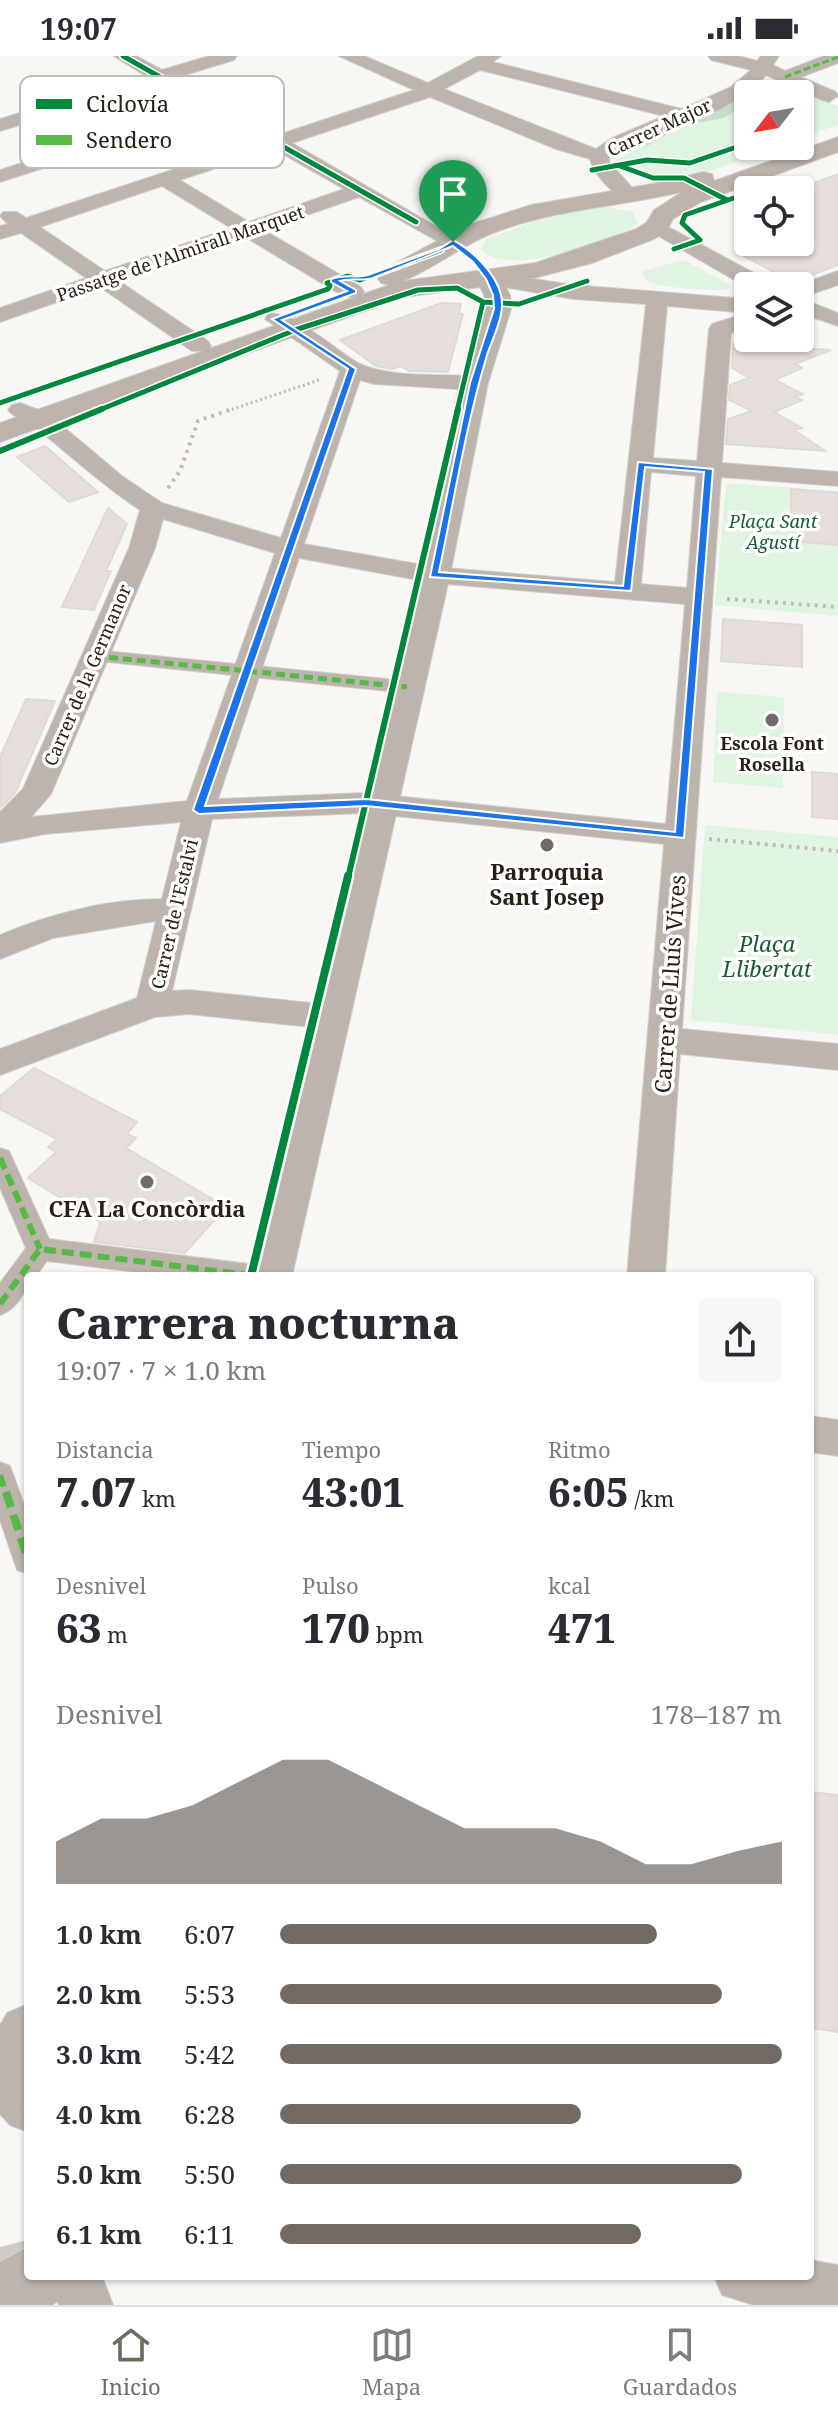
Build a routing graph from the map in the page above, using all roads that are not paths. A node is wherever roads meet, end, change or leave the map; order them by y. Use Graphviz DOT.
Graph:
graph roads {
  1 [pos="123,56"];
  2 [pos="228,56"];
  3 [pos="348,56"];
  4 [pos="717,56"];
  5 [pos="838,57"];
  6 [pos="485,60"];
  7 [pos="767,62"];
  8 [pos="158,76"];
  9 [pos="163,76"];
  10 [pos="785,77"];
  11 [pos="430,91"];
  12 [pos="835,96"];
  13 [pos="682,115"];
  14 [pos="20,119"];
  15 [pos="0,125"];
  16 [pos="838,133"];
  17 [pos="814,141"];
  18 [pos="284,142"];
  19 [pos="838,144"];
  20 [pos="284,148"];
  21 [pos="758,160"];
  22 [pos="604,165"];
  23 [pos="25,168"];
  24 [pos="202,168"];
  25 [pos="0,176"];
  26 [pos="165,180"];
  27 [pos="360,190"];
  28 [pos="627,193"];
  29 [pos="0,209"];
  30 [pos="657,224"];
  31 [pos="23,225"];
  32 [pos="247,229"];
  33 [pos="0,233"];
  34 [pos="453,242"];
  35 [pos="738,272"];
  36 [pos="838,277"];
  37 [pos="489,278"];
  38 [pos="103,279"];
  39 [pos="814,286"];
  40 [pos="353,292"];
  41 [pos="657,300"];
  42 [pos="734,307"];
  43 [pos="814,311"];
  44 [pos="0,315"];
  45 [pos="734,317"];
  46 [pos="814,317"];
  47 [pos="837,320"];
  48 [pos="284,323"];
  49 [pos="200,346"];
  50 [pos="352,369"];
  51 [pos="474,383"];
  52 [pos="20,415"];
  53 [pos="0,433"];
  54 [pos="641,464"];
  55 [pos="709,469"];
  56 [pos="838,479"];
  57 [pos="153,508"];
  58 [pos="291,549"];
  59 [pos="434,575"];
  60 [pos="627,589"];
  61 [pos="699,597"];
  62 [pos="95,656"];
  63 [pos="248,671"];
  64 [pos="407,687"];
  65 [pos="380,805"];
  66 [pos="199,810"];
  67 [pos="0,831"];
  68 [pos="680,836"];
  69 [pos="175,910"];
  70 [pos="0,948"];
  71 [pos="152,1005"];
  72 [pos="330,1017"];
  73 [pos="664,1040"];
  74 [pos="838,1057"];
  75 [pos="0,1062"];
  76 [pos="0,1158"];
  77 [pos="40,1249"];
  78 [pos="225,1272"];
  79 [pos="270,1272"];
  80 [pos="646,1272"];
  81 [pos="0,1304"];
  82 [pos="814,1435"];
  83 [pos="838,1438"];
  84 [pos="0,1475"];
  85 [pos="24,1548"];
  86 [pos="32,2280"];
  87 [pos="77,2280"];
  88 [pos="765,2280"];
  89 [pos="838,2292"];
  90 [pos="0,2300"];
  91 [pos="86,2305"];
  1 -- 8 [label="street"];
  2 -- 9 [label="street"];
  3 -- 11 [label="street"];
  4 -- 7 [label="street"];
  5 -- 10 [label="street"];
  6 -- 11 [label="street"];
  6 -- 13 [label="street"];
  7 -- 10 [label="street"];
  7 -- 13 [label="street, Carrer Major"];
  10 -- 12 [label="street"];
  11 -- 18 [label="street"];
  11 -- 22 [label="street"];
  13 -- 22 [label="street, Carrer Major"];
  14 -- 15 [label="street"];
  16 -- 17 [label="main road"];
  19 -- 30 [label="main road"];
  20 -- 27 [label="street"];
  21 -- 28 [label="main road"];
  22 -- 28 [label="street"];
  23 -- 25 [label="street"];
  24 -- 26 [label="street"];
  26 -- 31 [label="street"];
  26 -- 32 [label="street"];
  27 -- 32 [label="street, Passatge de l'Almirall Marquet"];
  27 -- 34 [label="street"];
  28 -- 30 [label="main road"];
  28 -- 34 [label="main road"];
  29 -- 31 [label="street"];
  30 -- 35 [label="street"];
  30 -- 37 [label="main road"];
  31 -- 33 [label="street"];
  31 -- 38 [label="street"];
  32 -- 38 [label="street, Passatge de l'Almirall Marquet"];
  32 -- 40 [label="street"];
  34 -- 37 [label="main road"];
  34 -- 40 [label="main road"];
  36 -- 39 [label="street"];
  37 -- 41 [label="street"];
  37 -- 48 [label="main road"];
  37 -- 51 [label="street"];
  38 -- 44 [label="street, Passatge de l'Almirall Marquet"];
  38 -- 49 [label="street"];
  40 -- 48 [label="main road"];
  41 -- 42 [label="street"];
  41 -- 54 [label="street"];
  43 -- 47 [label="street"];
  45 -- 55 [label="street, Carrer de Lluís Vives"];
  46 -- 47 [label="street"];
  48 -- 49 [label="main road"];
  48 -- 50 [label="street"];
  48 -- 52 [label="main road"];
  49 -- 52 [label="main road"];
  50 -- 51 [label="street"];
  50 -- 58 [label="street, Carrer de l'Estalvi"];
  51 -- 59 [label="street"];
  52 -- 53 [label="main road"];
  52 -- 57 [label="street"];
  54 -- 55 [label="street"];
  54 -- 60 [label="street"];
  55 -- 56 [label="street"];
  55 -- 61 [label="street, Carrer de Lluís Vives"];
  57 -- 58 [label="street"];
  57 -- 62 [label="street, Carrer de la Germanor"];
  58 -- 59 [label="street"];
  58 -- 63 [label="street, Carrer de l'Estalvi"];
  59 -- 60 [label="street"];
  59 -- 64 [label="street"];
  60 -- 61 [label="street"];
  61 -- 68 [label="street, Carrer de Lluís Vives"];
  62 -- 63 [label="street"];
  62 -- 67 [label="street, Carrer de la Germanor"];
  63 -- 64 [label="street"];
  63 -- 66 [label="street, Carrer de l'Estalvi"];
  64 -- 65 [label="street"];
  65 -- 66 [label="street"];
  65 -- 68 [label="street"];
  65 -- 72 [label="street"];
  66 -- 67 [label="street"];
  66 -- 69 [label="street, Carrer de l'Estalvi"];
  68 -- 73 [label="street, Carrer de Lluís Vives"];
  69 -- 70 [label="street"];
  69 -- 71 [label="street, Carrer de l'Estalvi"];
  71 -- 72 [label="street"];
  71 -- 75 [label="street"];
  72 -- 79 [label="street"];
  73 -- 74 [label="street"];
  73 -- 80 [label="street, Carrer de Lluís Vives"];
  76 -- 77 [label="street"];
  77 -- 78 [label="street"];
  77 -- 81 [label="street"];
  82 -- 83 [label="street"];
  84 -- 85 [label="street"];
  86 -- 90 [label="street"];
  87 -- 91 [label="street"];
  88 -- 89 [label="street"];
}
